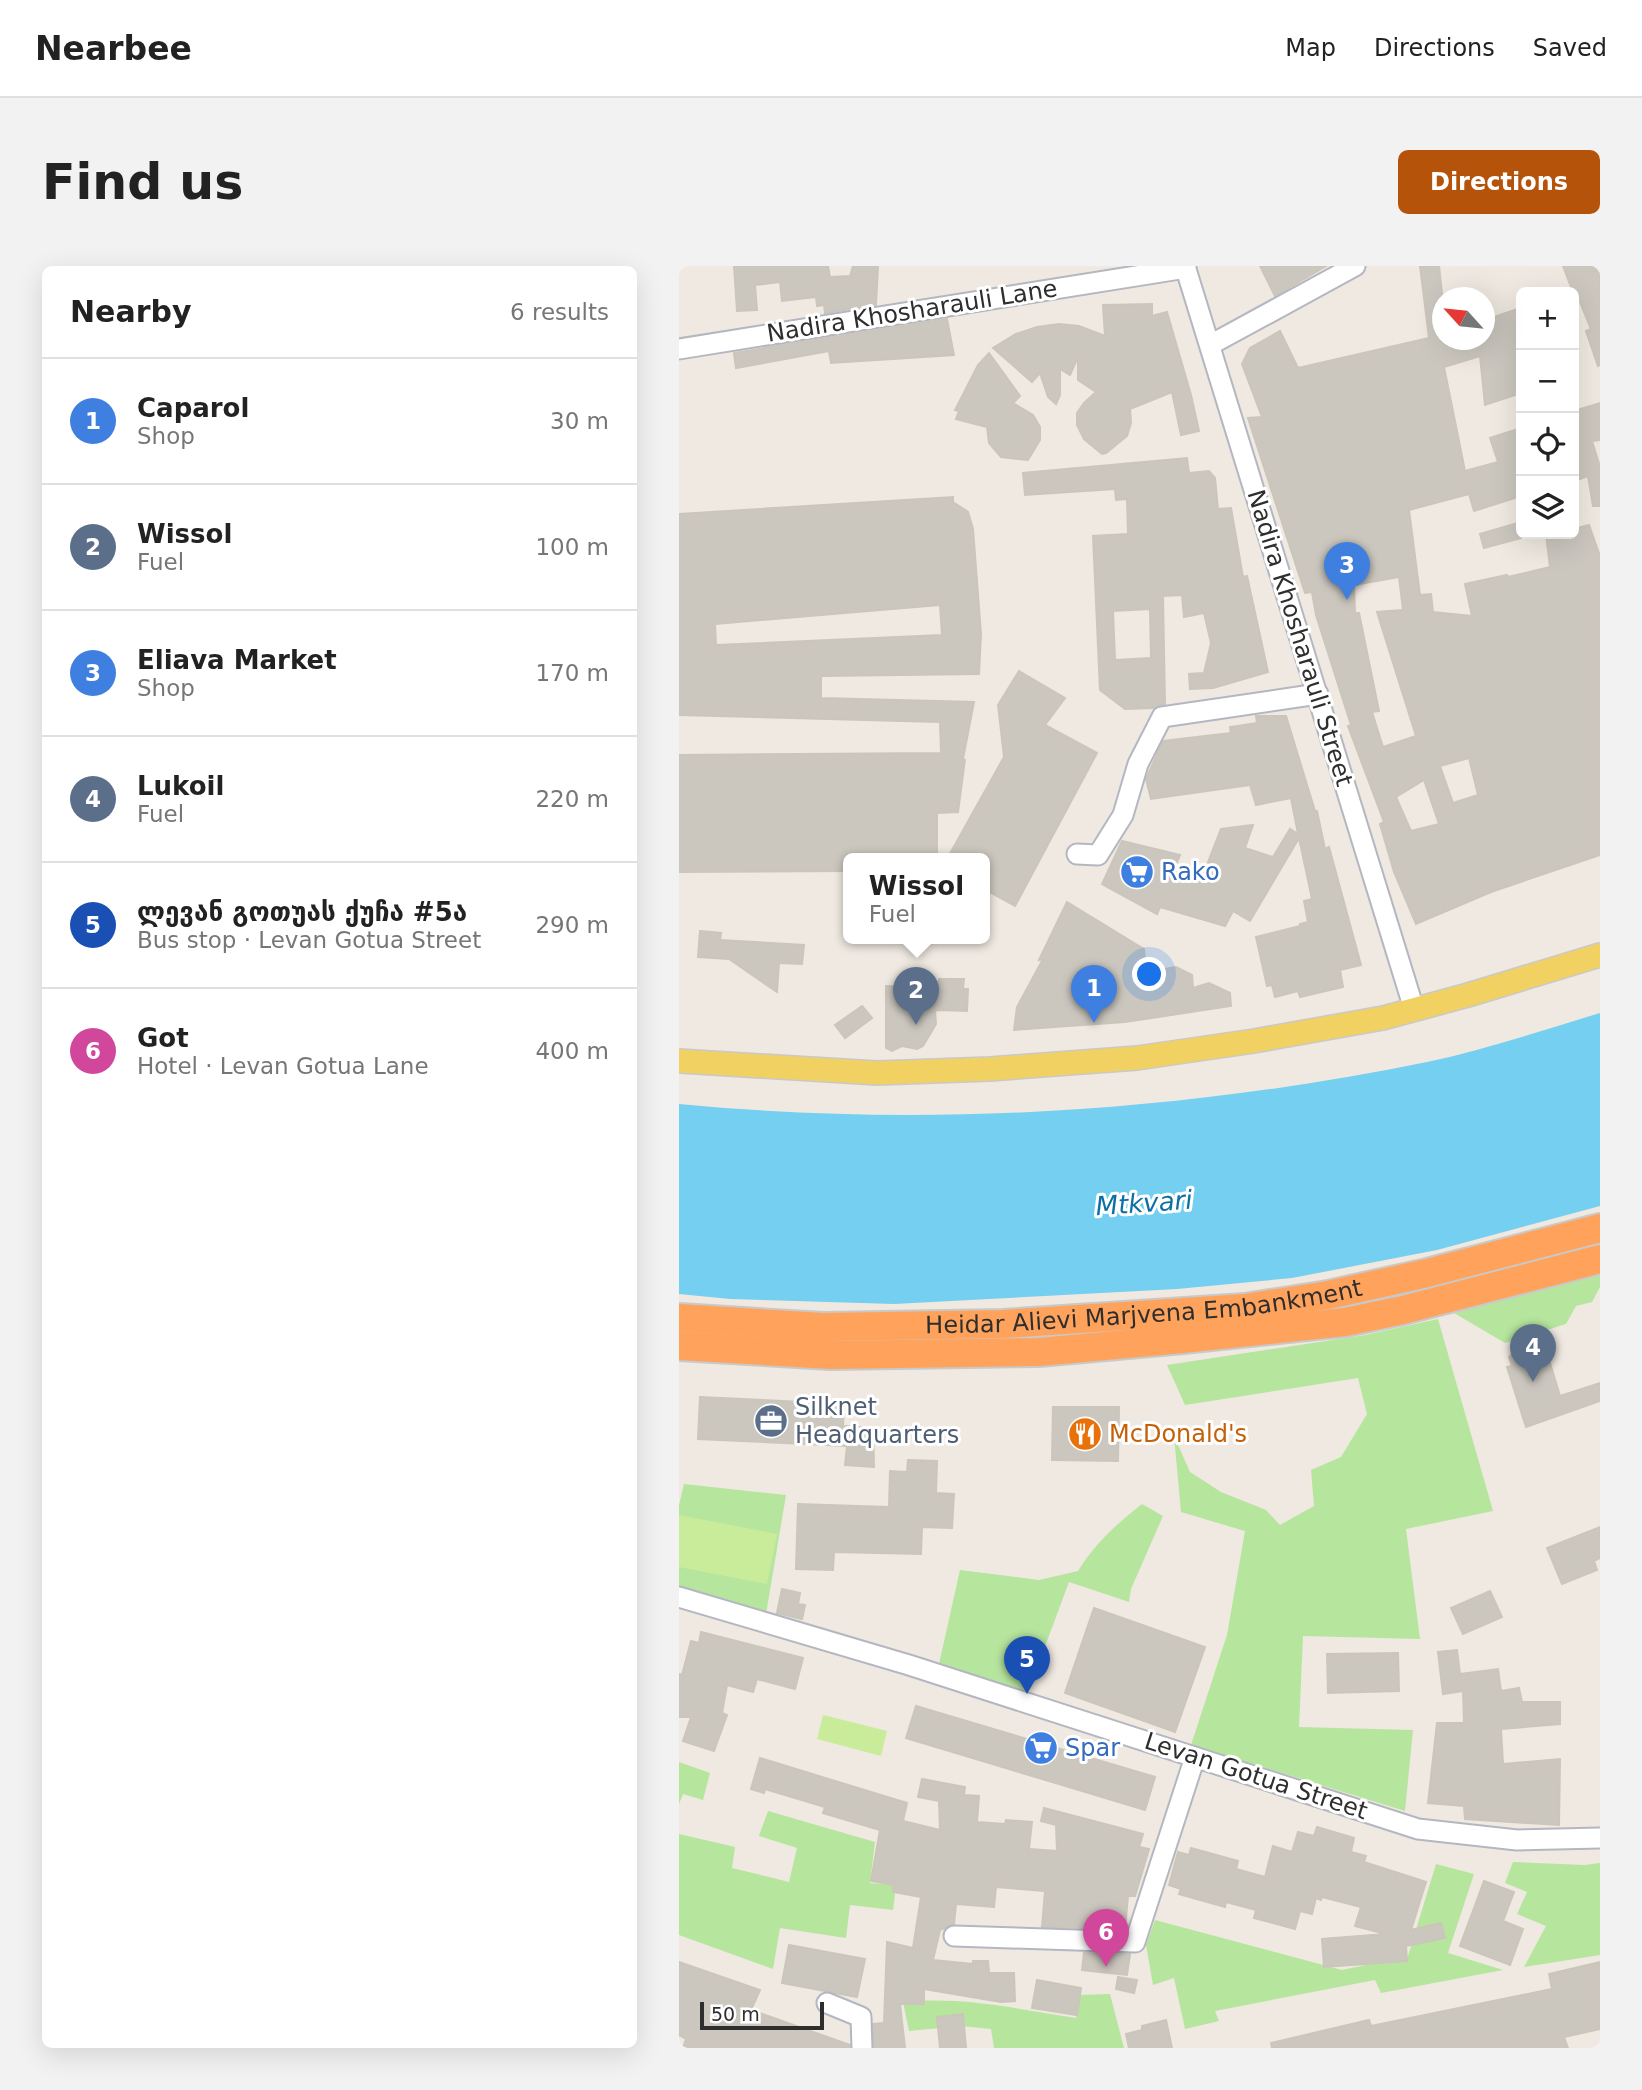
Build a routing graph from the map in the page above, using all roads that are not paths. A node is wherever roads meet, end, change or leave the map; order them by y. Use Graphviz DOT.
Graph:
graph roads {
  1 [pos="1355,266"];
  2 [pos="1186,267"];
  3 [pos="1210,345"];
  4 [pos="679,349"];
  5 [pos="1318,694"];
  6 [pos="1077,854"];
  7 [pos="1600,955"];
  8 [pos="1414,1009"];
  9 [pos="679,1062"];
  10 [pos="1600,1228"];
  11 [pos="1600,1259"];
  12 [pos="679,1318"];
  13 [pos="679,1346"];
  14 [pos="679,1597"];
  15 [pos="1195,1757"];
  16 [pos="1600,1838"];
  17 [pos="954,1936"];
  18 [pos="827,2003"];
  19 [pos="862,2048"];
  1 -- 3 [label="street"];
  2 -- 3 [label="street, Nadira Khosharauli Street"];
  2 -- 4 [label="street, Nadira Khosharauli Lane"];
  3 -- 5 [label="street, Nadira Khosharauli Street"];
  5 -- 6 [label="street"];
  5 -- 8 [label="street, Nadira Khosharauli Street"];
  7 -- 8 [label="main road"];
  8 -- 9 [label="main road"];
  10 -- 12 [label="highway, Heidar Alievi Marjvena Embankment"];
  11 -- 13 [label="highway, Heidar Alievi Marjvena Embankment"];
  14 -- 15 [label="street, Levan Gotua Street"];
  15 -- 16 [label="street, Levan Gotua Street"];
  15 -- 17 [label="street"];
  18 -- 19 [label="street"];
}
